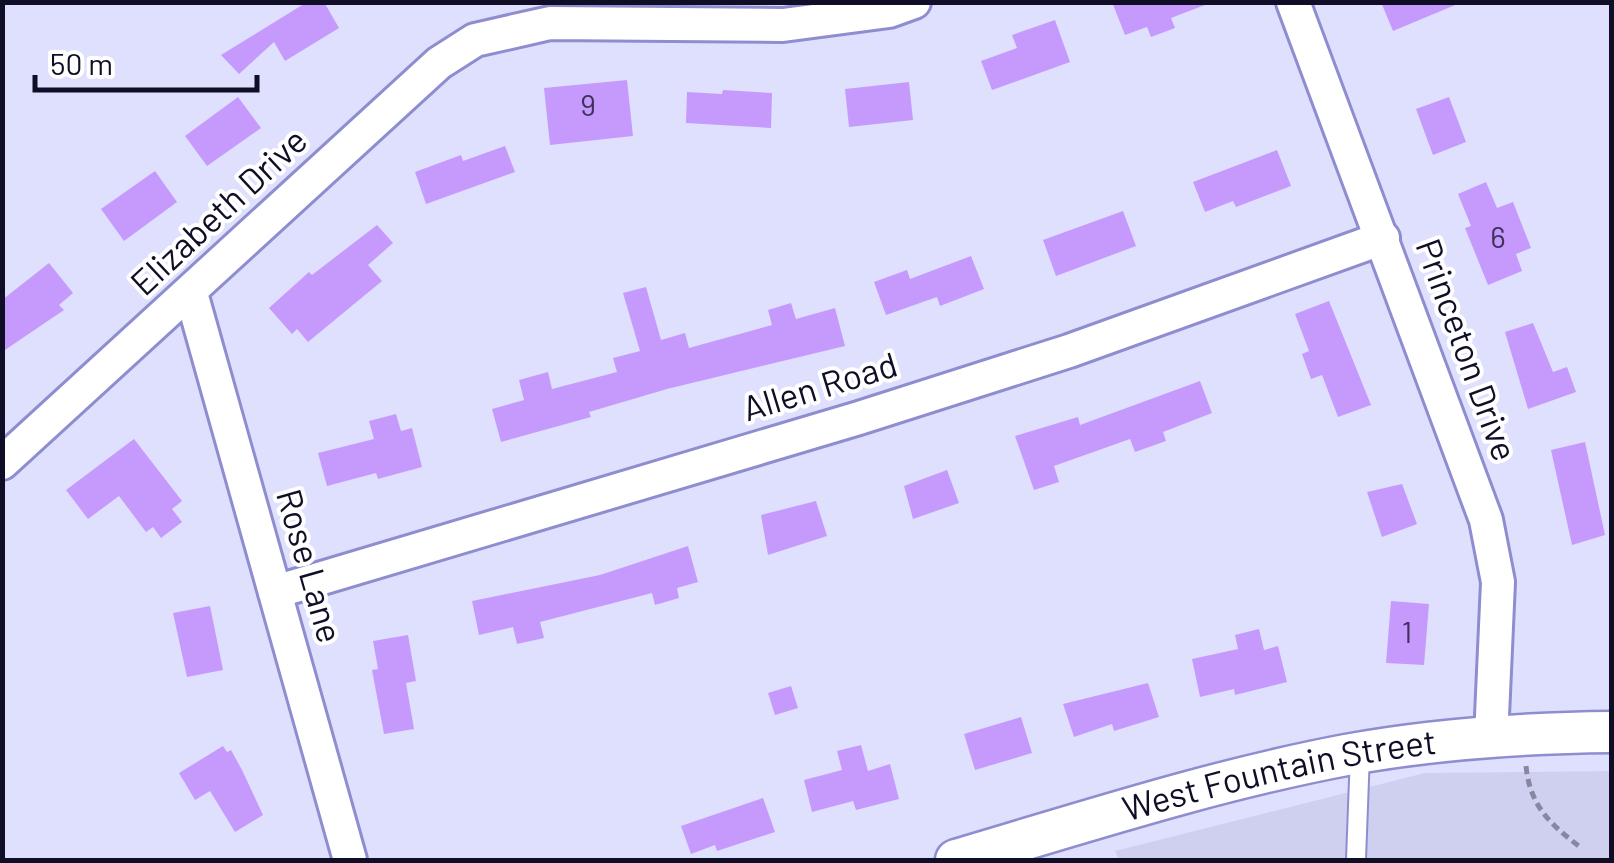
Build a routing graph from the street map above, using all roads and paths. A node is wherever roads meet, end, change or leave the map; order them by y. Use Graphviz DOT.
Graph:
graph roads {
  1 [pos="914,2"];
  2 [pos="1292,2"];
  3 [pos="1382,238"];
  4 [pos="191,294"];
  5 [pos="2,462"];
  6 [pos="274,592"];
  7 [pos="1612,732"];
  8 [pos="1508,747"];
  9 [pos="1360,753"];
  10 [pos="1580,847"];
  11 [pos="350,860"];
  12 [pos="956,860"];
  13 [pos="1356,860"];
  1 -- 4 [label="street, Elizabeth Drive"];
  2 -- 3 [label="street, Princeton Drive"];
  3 -- 6 [label="street, Allen Road"];
  3 -- 8 [label="street, Princeton Drive"];
  4 -- 5 [label="street, Elizabeth Drive"];
  4 -- 6 [label="street, Rose Lane"];
  6 -- 11 [label="street, Rose Lane"];
  7 -- 8 [label="street, West Fountain Street"];
  8 -- 9 [label="street, West Fountain Street"];
  8 -- 10 [label="path"];
  9 -- 12 [label="street, West Fountain Street"];
  9 -- 13 [label="lane"];
}
